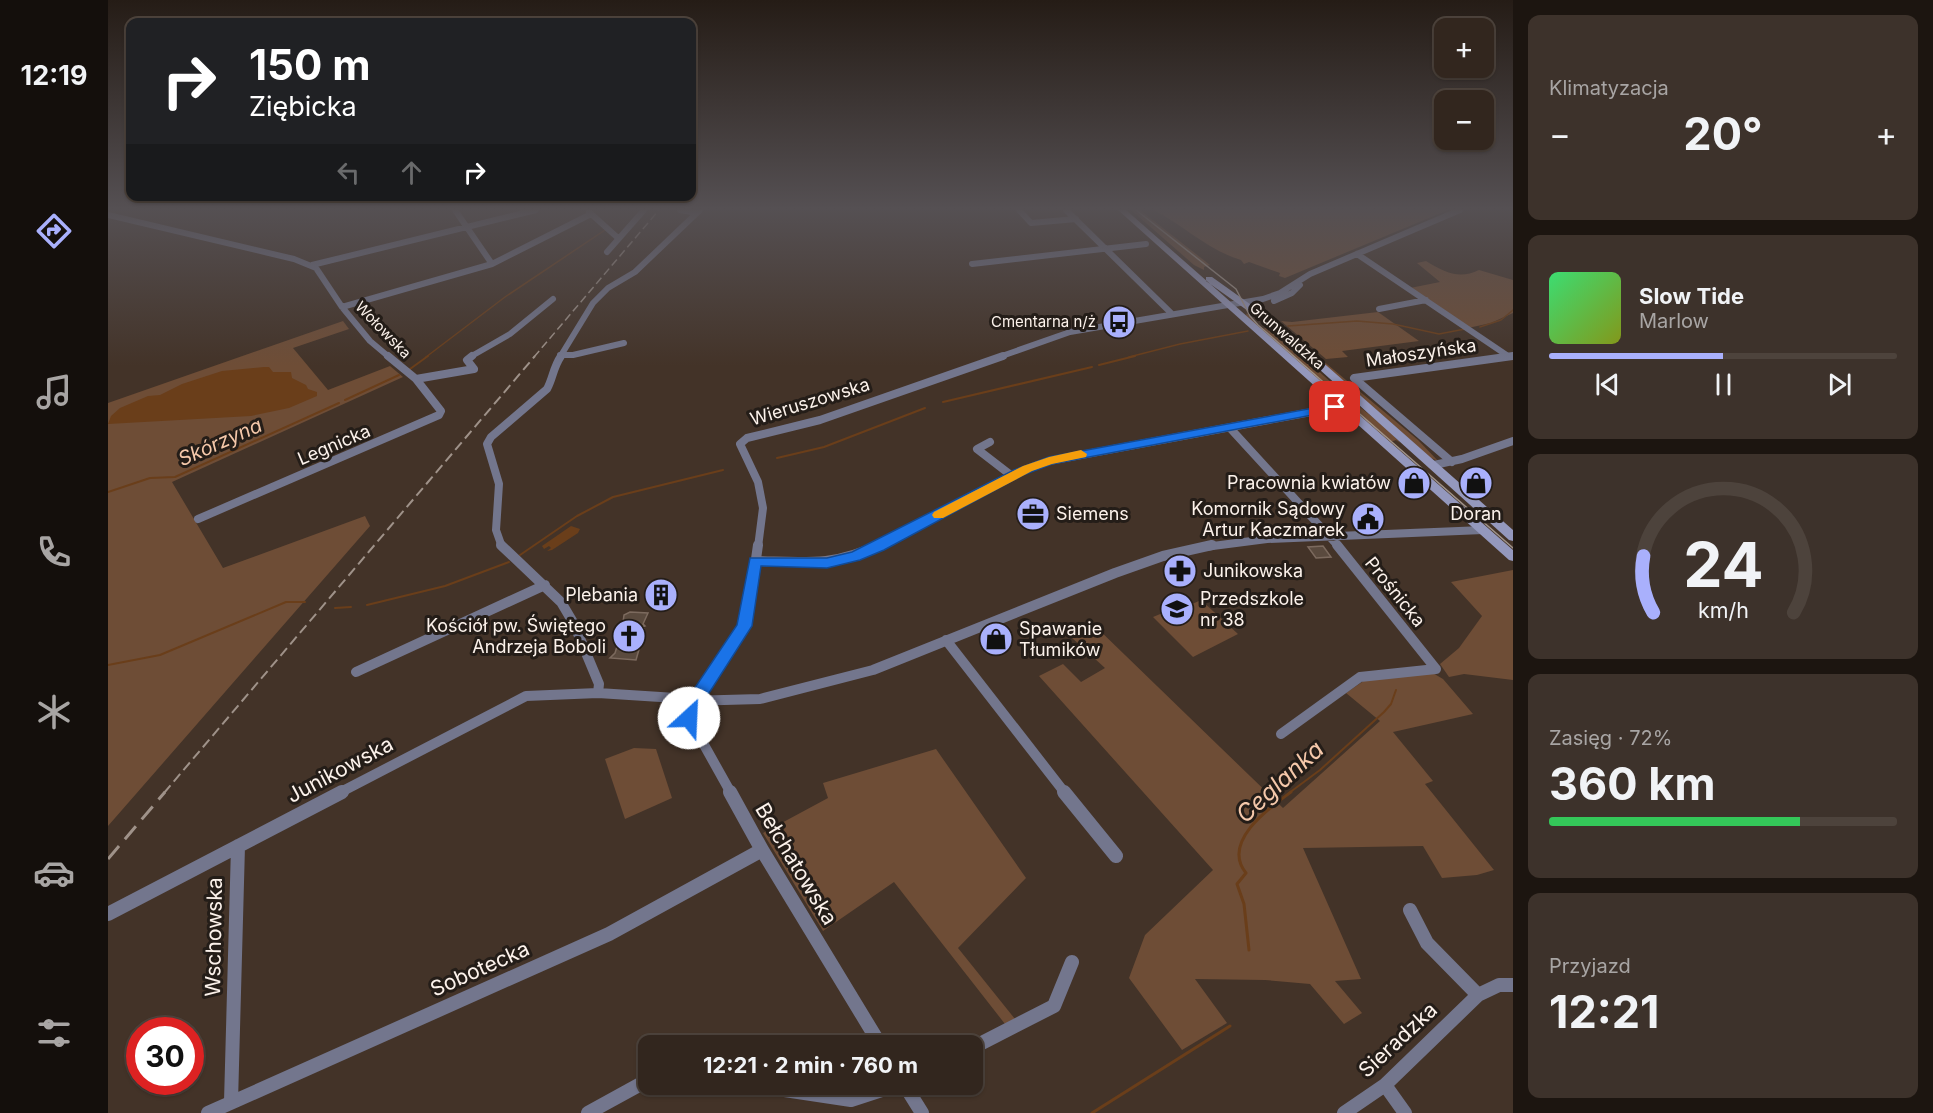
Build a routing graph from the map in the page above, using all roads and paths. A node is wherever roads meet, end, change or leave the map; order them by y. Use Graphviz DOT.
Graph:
graph roads {
  1 [pos="300,262"];
  2 [pos="324,262"];
  3 [pos="496,262"];
  4 [pos="645,262"];
  5 [pos="989,262"];
  6 [pos="1119,262"];
  7 [pos="1180,262"];
  8 [pos="1188,262"];
  9 [pos="1339,262"];
  10 [pos="1369,262"];
  11 [pos="492,264"];
  12 [pos="972,264"];
  13 [pos="312,265"];
  14 [pos="553,299"];
  15 [pos="1426,300"];
  16 [pos="1249,305"];
  17 [pos="342,307"];
  18 [pos="1232,308"];
  19 [pos="1379,309"];
  20 [pos="1172,314"];
  21 [pos="1157,317"];
  22 [pos="624,343"];
  23 [pos="560,355"];
  24 [pos="1512,357"];
  25 [pos="416,379"];
  26 [pos="1344,406"];
  27 [pos="1230,428"];
  28 [pos="1513,441"];
  29 [pos="990,442"];
  30 [pos="1452,462"];
  31 [pos="1434,465"];
  32 [pos="1012,476"];
  33 [pos="198,519"];
  34 [pos="1483,530"];
  35 [pos="1330,536"];
  36 [pos="1513,537"];
  37 [pos="1513,557"];
  38 [pos="755,561"];
  39 [pos="545,585"];
  40 [pos="946,640"];
  41 [pos="356,672"];
  42 [pos="598,693"];
  43 [pos="695,700"];
  44 [pos="1281,734"];
  45 [pos="238,846"];
  46 [pos="766,856"];
  47 [pos="1116,856"];
  48 [pos="1410,910"];
  49 [pos="108,914"];
  50 [pos="1072,962"];
  51 [pos="1513,985"];
  52 [pos="1478,995"];
  53 [pos="874,1035"];
  54 [pos="983,1042"];
  55 [pos="1385,1085"];
  56 [pos="638,1086"];
  57 [pos="818,1095"];
  58 [pos="867,1095"];
  59 [pos="910,1095"];
  60 [pos="228,1106"];
  61 [pos="208,1113"];
  62 [pos="588,1113"];
  63 [pos="922,1113"];
  64 [pos="1344,1113"];
  65 [pos="1405,1113"];
  1 -- 13 [label="street"];
  2 -- 13 [label="street"];
  3 -- 11 [label="street"];
  4 -- 23 [label="street"];
  5 -- 12 [label="street"];
  6 -- 20 [label="street"];
  7 -- 18 [label="street, Grunwaldzka"];
  8 -- 16 [label="street, Grunwaldzka"];
  9 -- 16 [label="street"];
  10 -- 15 [label="street"];
  11 -- 17 [label="street"];
  13 -- 17 [label="street, Wołowska"];
  14 -- 25 [label="street, Wołowska"];
  15 -- 19 [label="street"];
  15 -- 24 [label="street"];
  16 -- 18 [label="street"];
  16 -- 31 [label="street, Grunwaldzka"];
  17 -- 25 [label="street, Wołowska"];
  18 -- 20 [label="street, Wieruszowska"];
  18 -- 21 [label="street, Wieruszowska"];
  18 -- 26 [label="street, Grunwaldzka"];
  20 -- 21 [label="street, Wieruszowska"];
  21 -- 38 [label="street, Wieruszowska"];
  22 -- 23 [label="street"];
  23 -- 39 [label="street"];
  24 -- 30 [label="street, Małoszyńska"];
  25 -- 33 [label="street, Legnicka"];
  26 -- 27 [label="street"];
  26 -- 34 [label="street, Grunwaldzka"];
  27 -- 32 [label="street"];
  27 -- 35 [label="street, Prośnicka"];
  28 -- 30 [label="street"];
  29 -- 32 [label="street"];
  30 -- 31 [label="street"];
  31 -- 36 [label="street, Grunwaldzka"];
  32 -- 38 [label="street"];
  34 -- 35 [label="street"];
  34 -- 37 [label="street, Grunwaldzka"];
  35 -- 40 [label="street"];
  35 -- 44 [label="street, Prośnicka"];
  38 -- 43 [label="street, Wieruszowska"];
  39 -- 41 [label="street"];
  39 -- 42 [label="street"];
  40 -- 43 [label="street"];
  40 -- 47 [label="street"];
  42 -- 43 [label="street, Junikowska"];
  42 -- 45 [label="street, Junikowska"];
  43 -- 46 [label="street, Bełchatowska"];
  45 -- 49 [label="street, Junikowska"];
  45 -- 60 [label="street, Wschowska"];
  46 -- 53 [label="street, Bełchatowska"];
  46 -- 60 [label="street, Sobotecka"];
  48 -- 52 [label="street"];
  50 -- 54 [label="street"];
  51 -- 52 [label="street, Sieradzka"];
  52 -- 55 [label="street, Sieradzka"];
  55 -- 64 [label="street, Sieradzka"];
  55 -- 65 [label="street"];
  56 -- 62 [label="street"];
  57 -- 58 [label="street"];
  59 -- 63 [label="street"];
  60 -- 61 [label="street, Sobotecka"];
}
